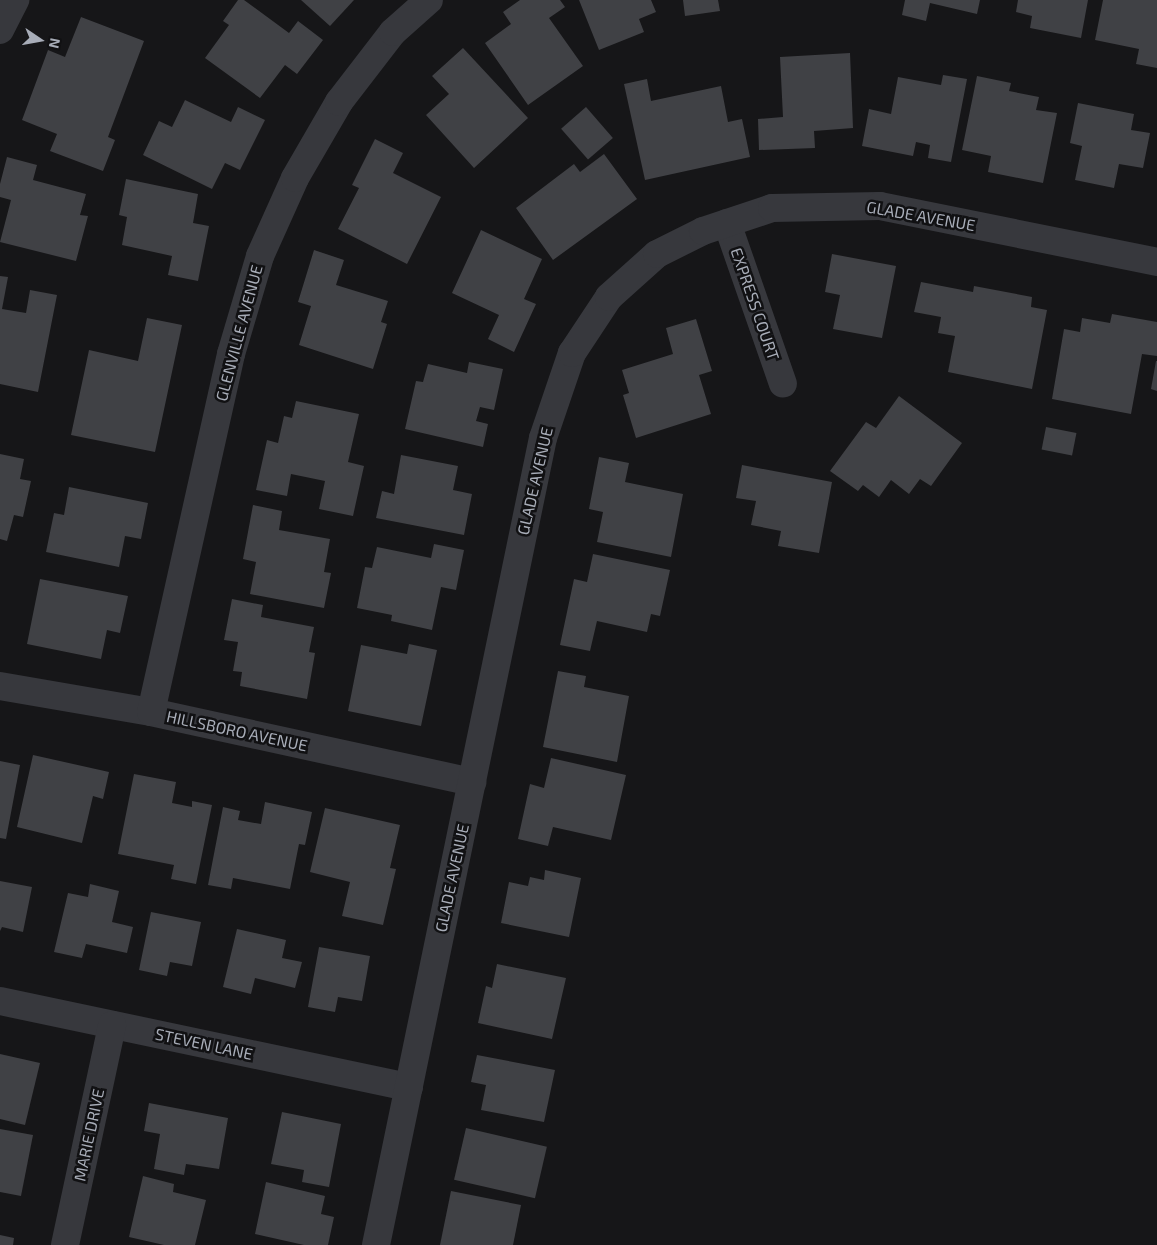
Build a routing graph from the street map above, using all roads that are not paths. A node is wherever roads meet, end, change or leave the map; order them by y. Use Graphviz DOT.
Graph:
graph roads {
  1 [pos="16,0"];
  2 [pos="429,0"];
  3 [pos="0,30"];
  4 [pos="727,223"];
  5 [pos="1157,262"];
  6 [pos="783,384"];
  7 [pos="0,686"];
  8 [pos="151,712"];
  9 [pos="472,782"];
  10 [pos="0,1001"];
  11 [pos="112,1025"];
  12 [pos="409,1087"];
  13 [pos="65,1245"];
  14 [pos="376,1245"];
  1 -- 3 [label="street"];
  2 -- 8 [label="street, GLENVILLE AVENUE"];
  4 -- 5 [label="street, GLADE AVENUE"];
  4 -- 6 [label="street, EXPRESS COURT"];
  4 -- 9 [label="street, GLADE AVENUE"];
  7 -- 8 [label="street, HILLSBORO AVENUE"];
  8 -- 9 [label="street, HILLSBORO AVENUE"];
  9 -- 12 [label="street, GLADE AVENUE"];
  10 -- 11 [label="street, STEVEN LANE"];
  11 -- 12 [label="street, STEVEN LANE"];
  11 -- 13 [label="street, MARIE DRIVE"];
  12 -- 14 [label="street, GLADE AVENUE"];
}
